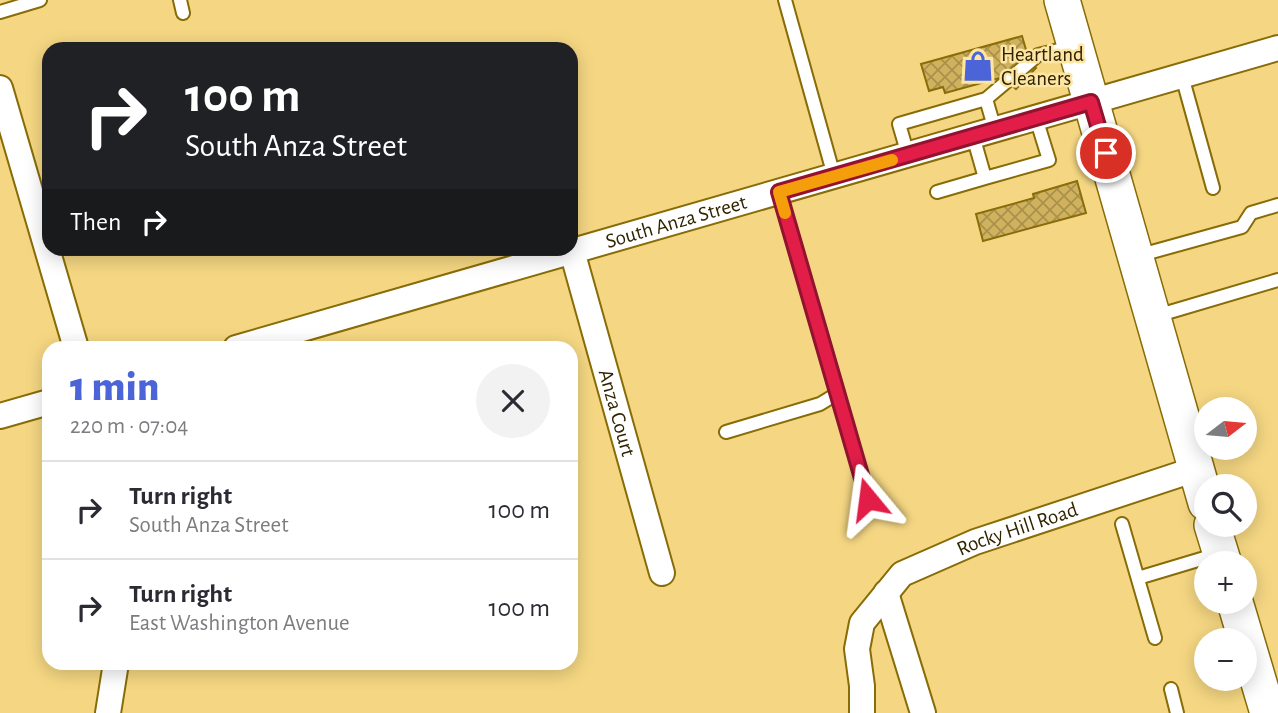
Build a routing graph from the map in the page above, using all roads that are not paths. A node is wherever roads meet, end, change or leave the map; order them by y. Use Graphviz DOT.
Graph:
graph roads {
  1 [pos="40,0"];
  2 [pos="785,0"];
  3 [pos="1062,0"];
  4 [pos="0,12"];
  5 [pos="1075,46"];
  6 [pos="1278,48"];
  7 [pos="1182,76"];
  8 [pos="0,88"];
  9 [pos="986,99"];
  10 [pos="1091,102"];
  11 [pos="1036,118"];
  12 [pos="984,133"];
  13 [pos="908,155"];
  14 [pos="834,176"];
  15 [pos="985,178"];
  16 [pos="1213,188"];
  17 [pos="779,192"];
  18 [pos="937,192"];
  19 [pos="1278,205"];
  20 [pos="42,232"];
  21 [pos="578,249"];
  22 [pos="49,256"];
  23 [pos="555,256"];
  24 [pos="573,256"];
  25 [pos="1135,256"];
  26 [pos="1278,280"];
  27 [pos="1153,317"];
  28 [pos="74,341"];
  29 [pos="260,341"];
  30 [pos="838,393"];
  31 [pos="42,404"];
  32 [pos="0,416"];
  33 [pos="726,432"];
  34 [pos="1196,469"];
  35 [pos="1197,474"];
  36 [pos="868,499"];
  37 [pos="1122,524"];
  38 [pos="1219,547"];
  39 [pos="662,573"];
  40 [pos="1138,578"];
  41 [pos="886,593"];
  42 [pos="1239,614"];
  43 [pos="1155,638"];
  44 [pos="115,670"];
  45 [pos="1171,689"];
  46 [pos="108,713"];
  47 [pos="862,713"];
  48 [pos="923,713"];
  49 [pos="1177,713"];
  50 [pos="1268,713"];
  1 -- 4 [label="lane"];
  2 -- 14 [label="lane"];
  3 -- 5 [label="main road"];
  5 -- 9 [label="lane"];
  5 -- 10 [label="main road"];
  6 -- 7 [label="street, South Anza Street"];
  7 -- 10 [label="street, South Anza Street"];
  7 -- 16 [label="lane"];
  8 -- 20 [label="street"];
  9 -- 12 [label="lane"];
  9 -- 13 [label="lane"];
  10 -- 11 [label="street, South Anza Street"];
  10 -- 25 [label="main road"];
  11 -- 12 [label="street, South Anza Street"];
  11 -- 15 [label="lane"];
  12 -- 13 [label="street, South Anza Street"];
  12 -- 15 [label="lane"];
  13 -- 14 [label="street, South Anza Street"];
  14 -- 17 [label="street, South Anza Street"];
  15 -- 18 [label="lane"];
  17 -- 21 [label="street, South Anza Street"];
  17 -- 30 [label="lane"];
  19 -- 25 [label="lane"];
  22 -- 28 [label="street"];
  23 -- 29 [label="street, South Anza Street"];
  24 -- 39 [label="street, Anza Court"];
  25 -- 27 [label="main road"];
  26 -- 27 [label="lane"];
  27 -- 34 [label="main road"];
  30 -- 33 [label="lane"];
  30 -- 36 [label="lane"];
  31 -- 32 [label="street"];
  34 -- 35 [label="main road"];
  34 -- 41 [label="street, Rocky Hill Road"];
  37 -- 40 [label="lane"];
  38 -- 40 [label="lane"];
  40 -- 43 [label="lane"];
  41 -- 47 [label="street, Rocky Hill Road"];
  41 -- 48 [label="street"];
  42 -- 50 [label="main road"];
  44 -- 46 [label="street"];
  45 -- 49 [label="lane"];
}
